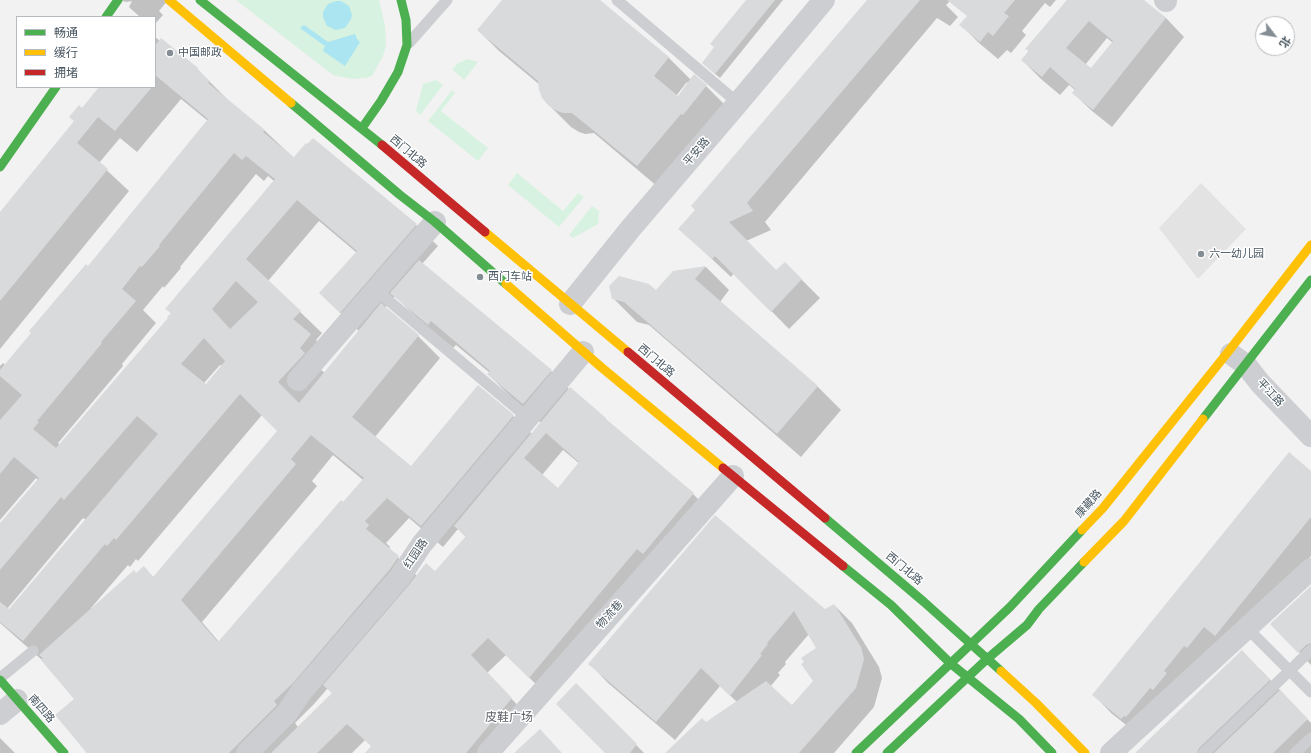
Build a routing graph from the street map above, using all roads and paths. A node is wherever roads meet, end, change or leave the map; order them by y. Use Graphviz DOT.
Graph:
graph roads {
  1 [pos="118,0"];
  2 [pos="170,0"];
  3 [pos="200,0"];
  4 [pos="401,0"];
  5 [pos="447,0"];
  6 [pos="617,0"];
  7 [pos="824,0"];
  8 [pos="107,16"];
  9 [pos="407,45"];
  10 [pos="55,88"];
  11 [pos="738,103"];
  12 [pos="362,128"];
  13 [pos="0,167"];
  14 [pos="435,222"];
  15 [pos="1311,245"];
  16 [pos="1311,280"];
  17 [pos="376,290"];
  18 [pos="570,304"];
  19 [pos="583,352"];
  20 [pos="1228,352"];
  21 [pos="1246,365"];
  22 [pos="298,380"];
  23 [pos="528,418"];
  24 [pos="1311,436"];
  25 [pos="733,476"];
  26 [pos="1311,569"];
  27 [pos="1247,628"];
  28 [pos="970,644"];
  29 [pos="1311,650"];
  30 [pos="33,651"];
  31 [pos="987,659"];
  32 [pos="950,663"];
  33 [pos="1290,671"];
  34 [pos="967,678"];
  35 [pos="0,679"];
  36 [pos="1311,692"];
  37 [pos="17,700"];
  38 [pos="0,714"];
  39 [pos="1311,738"];
  40 [pos="61,752"];
  41 [pos="247,753"];
  42 [pos="488,753"];
  43 [pos="856,753"];
  44 [pos="887,753"];
  45 [pos="1052,753"];
  46 [pos="1085,753"];
  47 [pos="1111,753"];
  48 [pos="1204,753"];
  49 [pos="1295,753"];
  1 -- 8 [label="main road"];
  2 -- 14 [label="main road"];
  3 -- 12 [label="main road, 西门北路"];
  4 -- 9 [label="main road"];
  5 -- 9 [label="lane"];
  6 -- 11 [label="lane"];
  7 -- 11 [label="street, 平安路"];
  9 -- 12 [label="main road"];
  10 -- 13 [label="main road"];
  11 -- 18 [label="street, 平安路"];
  12 -- 18 [label="main road, 西门北路"];
  14 -- 17 [label="street"];
  14 -- 19 [label="main road"];
  15 -- 20 [label="main road, 康藏路"];
  16 -- 21 [label="main road"];
  17 -- 22 [label="street"];
  17 -- 23 [label="lane"];
  18 -- 28 [label="main road, 西门北路"];
  19 -- 23 [label="street, 红园路"];
  19 -- 25 [label="main road"];
  20 -- 21 [label="street, 平江路"];
  20 -- 28 [label="main road, 康藏路"];
  21 -- 24 [label="street, 平江路"];
  21 -- 31 [label="main road"];
  23 -- 41 [label="street, 红园路"];
  25 -- 32 [label="main road"];
  25 -- 42 [label="street, 物流巷"];
  26 -- 27 [label="street"];
  27 -- 33 [label="lane"];
  27 -- 47 [label="street"];
  28 -- 31 [label="main road, 西门北路"];
  28 -- 32 [label="main road, 康藏路"];
  29 -- 33 [label="lane"];
  30 -- 35 [label="lane"];
  31 -- 34 [label="main road"];
  31 -- 46 [label="main road, 西门北路"];
  32 -- 34 [label="main road"];
  32 -- 43 [label="main road, 康藏路"];
  33 -- 36 [label="lane"];
  33 -- 48 [label="lane"];
  34 -- 44 [label="main road"];
  34 -- 45 [label="main road"];
  35 -- 37 [label="main road, 南四路"];
  37 -- 38 [label="street"];
  37 -- 40 [label="main road, 南四路"];
  39 -- 49 [label="lane"];
}
